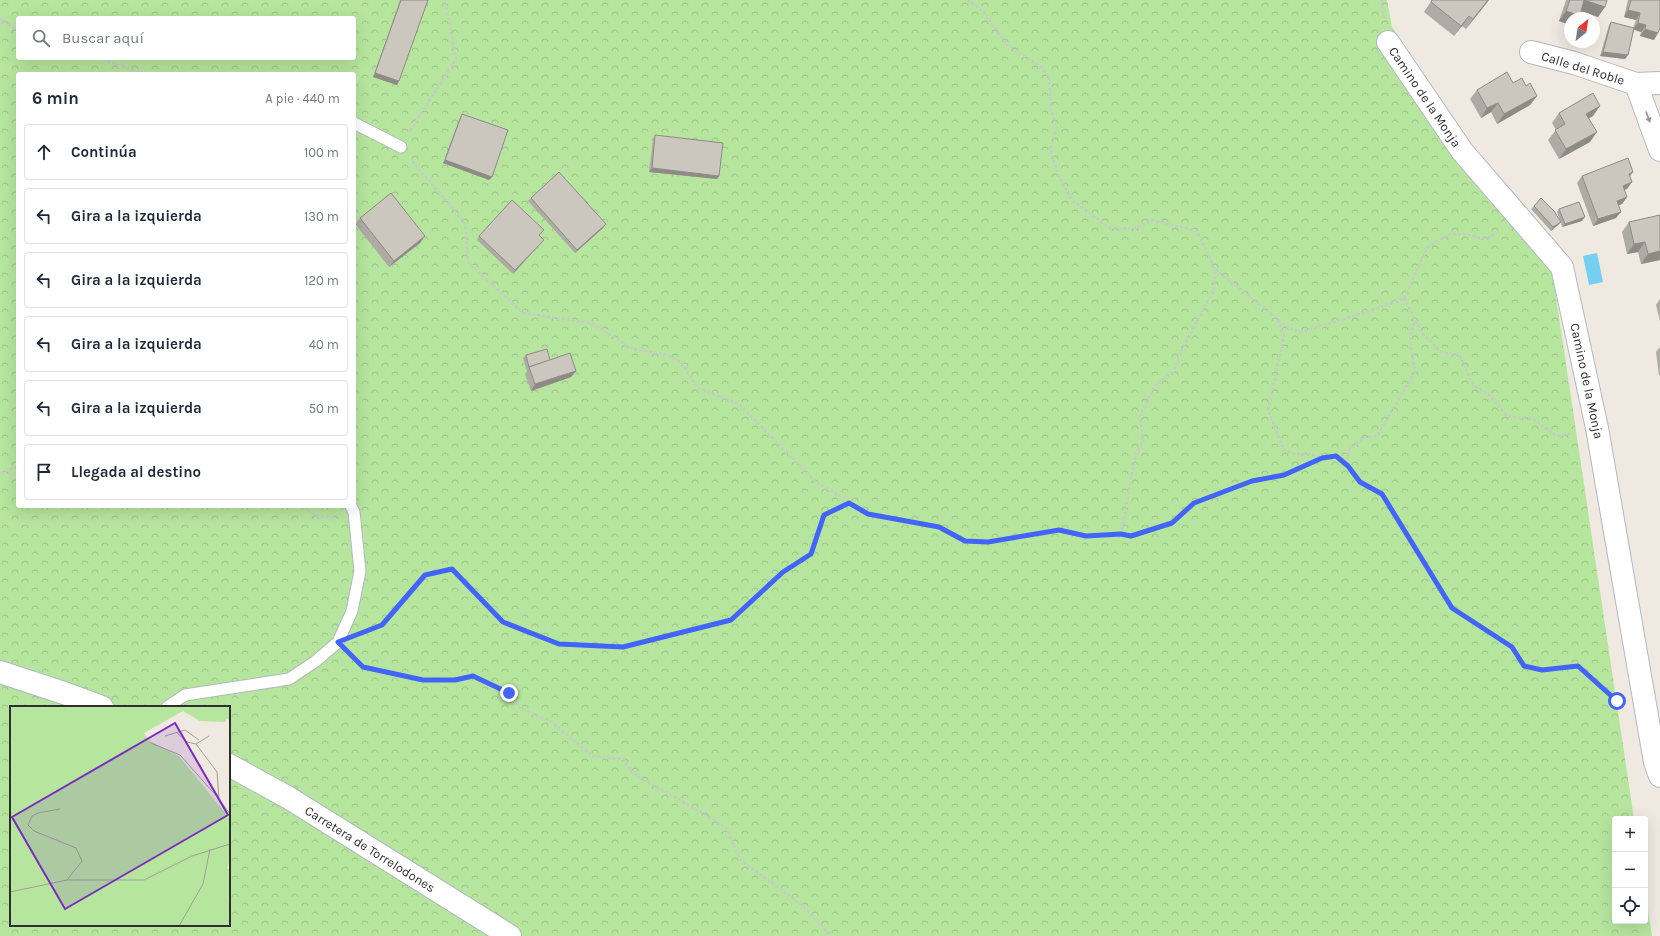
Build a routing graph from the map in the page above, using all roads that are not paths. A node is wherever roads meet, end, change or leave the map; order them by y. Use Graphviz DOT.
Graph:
graph roads {
  1 [pos="1388,42"];
  2 [pos="1531,52"];
  3 [pos="1660,83"];
  4 [pos="1636,84"];
  5 [pos="356,124"];
  6 [pos="400,147"];
  7 [pos="1660,150"];
  8 [pos="352,508"];
  9 [pos="0,672"];
  10 [pos="99,706"];
  11 [pos="168,706"];
  12 [pos="230,766"];
  13 [pos="1660,776"];
  14 [pos="510,936"];
  1 -- 13 [label="street, Camino de la Monja"];
  2 -- 4 [label="street, Calle del Roble"];
  3 -- 4 [label="street, Calle del Roble"];
  4 -- 7 [label="street, Calle del Roble, one-way"];
  5 -- 6 [label="lane"];
  8 -- 11 [label="lane"];
  9 -- 10 [label="street"];
  12 -- 14 [label="street, Carretera de Torrelodones"];
}
